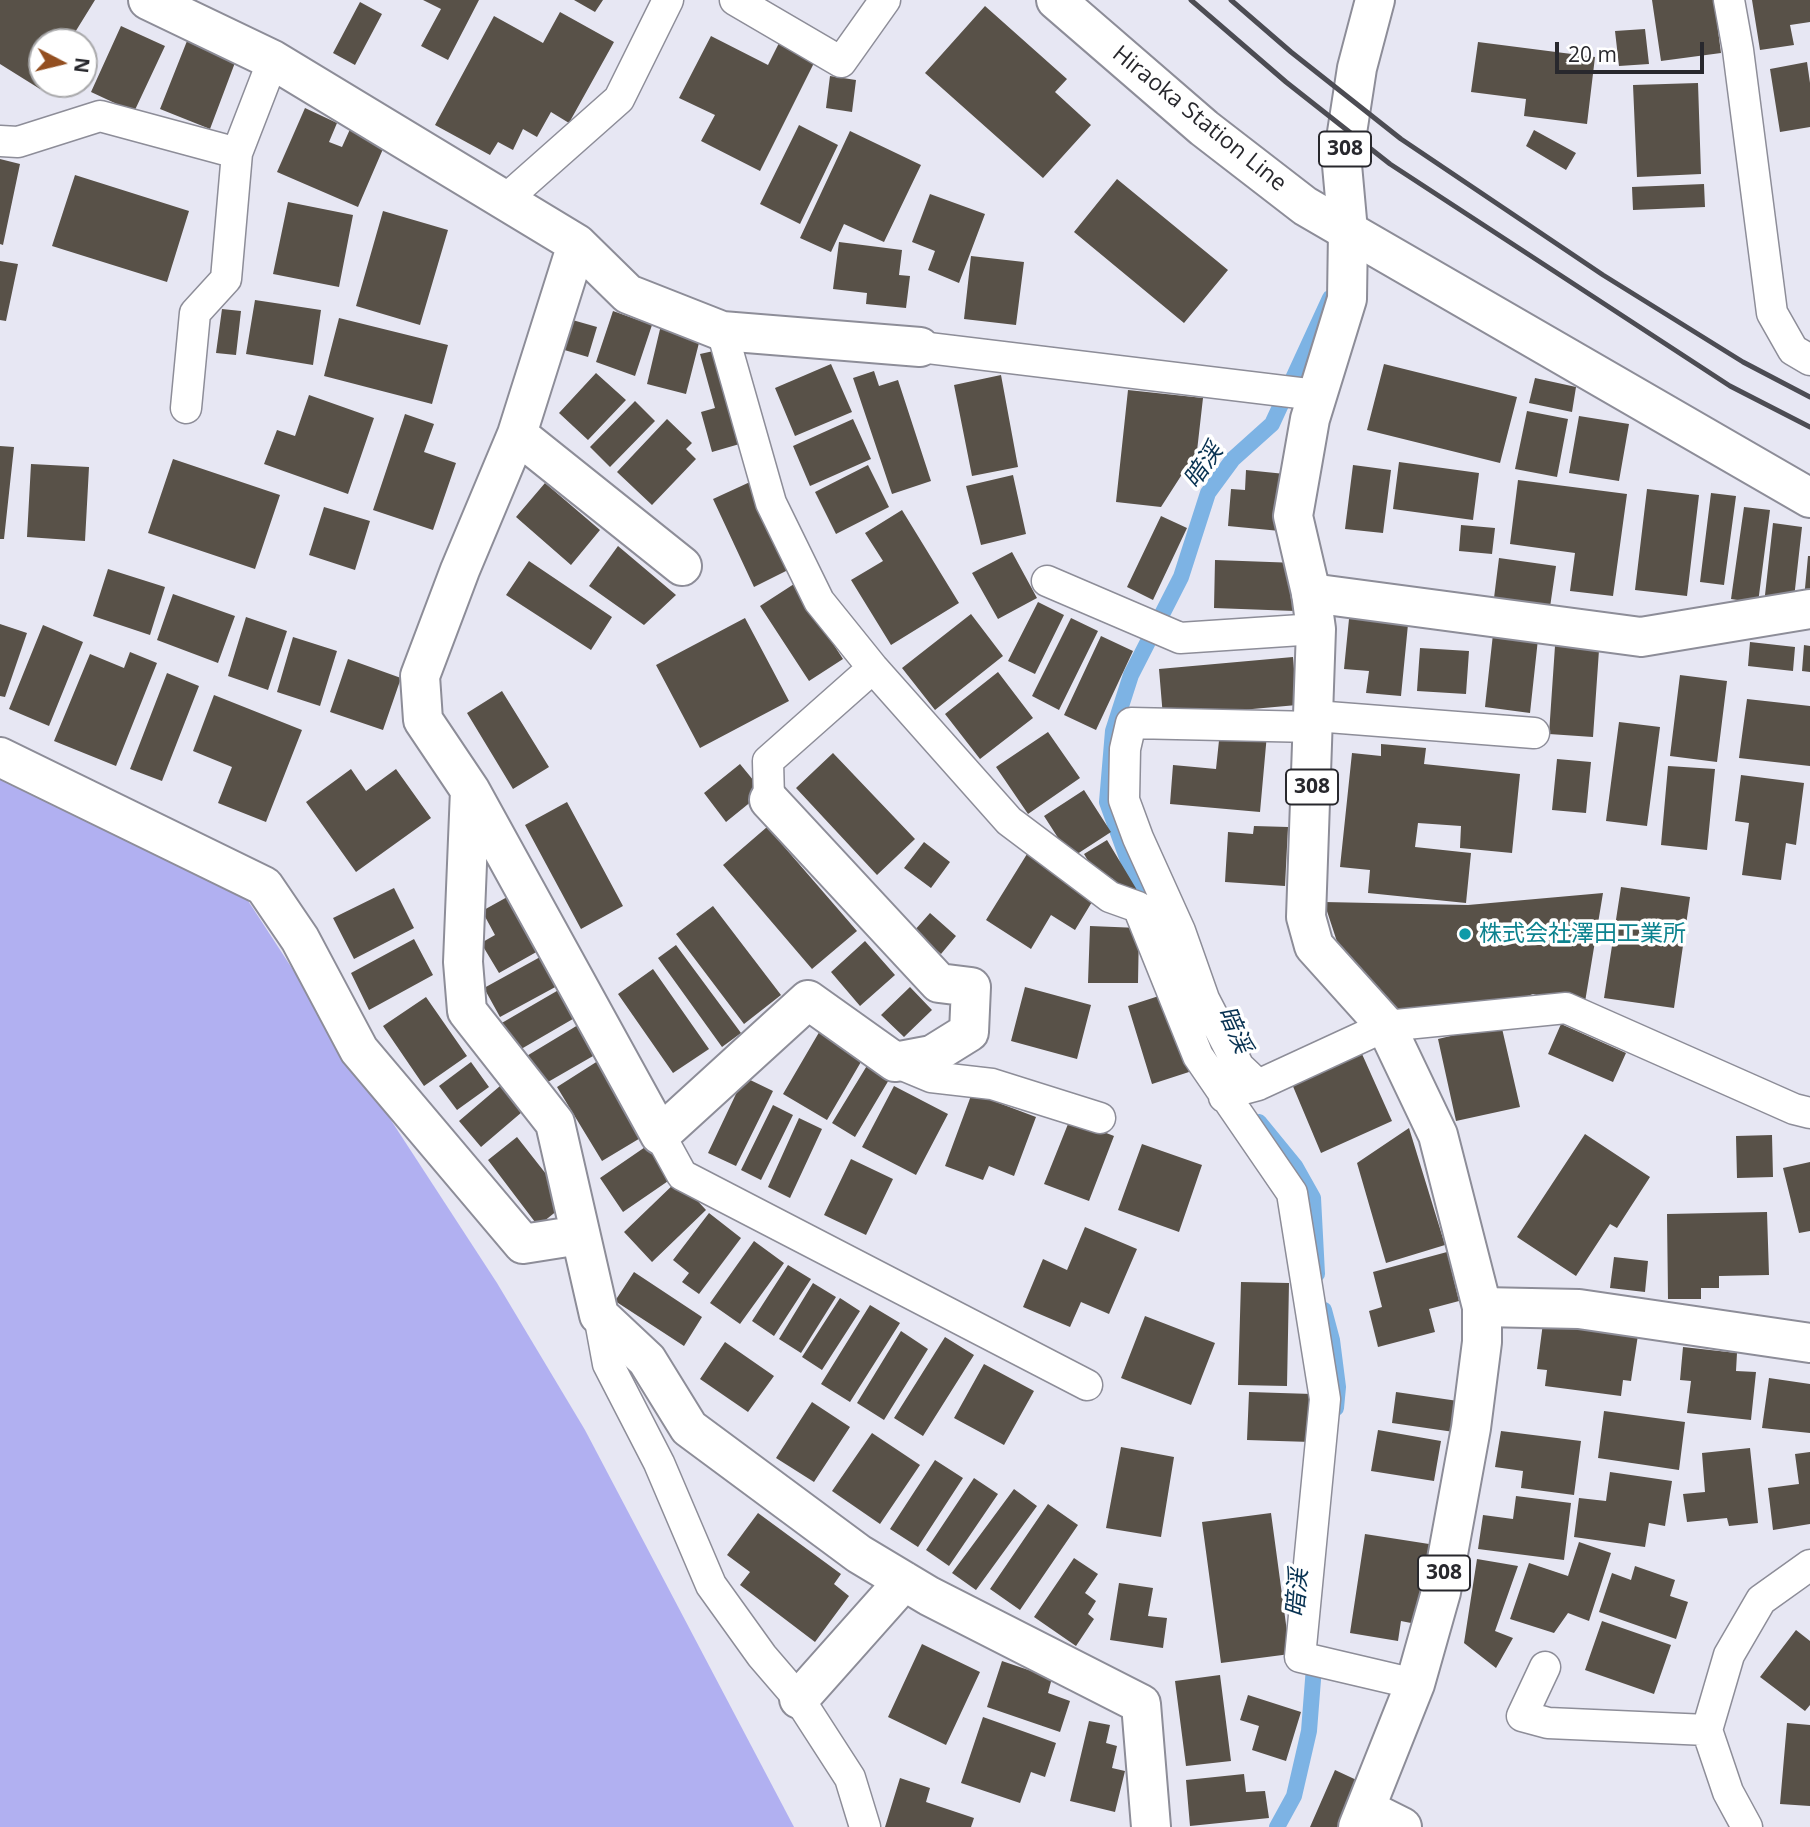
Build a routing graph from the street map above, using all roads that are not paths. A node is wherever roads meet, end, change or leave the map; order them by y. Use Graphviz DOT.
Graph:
graph roads {
  1 [pos="148,0"];
  2 [pos="668,0"];
  3 [pos="735,0"];
  4 [pos="885,0"];
  5 [pos="1056,0"];
  6 [pos="1375,0"];
  7 [pos="1729,0"];
  8 [pos="273,60"];
  9 [pos="0,141"];
  10 [pos="237,153"];
  11 [pos="505,200"];
  12 [pos="1348,231"];
  13 [pos="577,244"];
  14 [pos="722,331"];
  15 [pos="920,348"];
  16 [pos="1810,360"];
  17 [pos="1298,393"];
  18 [pos="186,408"];
  19 [pos="517,434"];
  20 [pos="1810,498"];
  21 [pos="682,566"];
  22 [pos="1046,581"];
  23 [pos="1810,609"];
  24 [pos="1314,611"];
  25 [pos="873,668"];
  26 [pos="1314,721"];
  27 [pos="1534,733"];
  28 [pos="0,757"];
  29 [pos="470,790"];
  30 [pos="769,800"];
  31 [pos="1386,1026"];
  32 [pos="895,1062"];
  33 [pos="1238,1091"];
  34 [pos="1810,1113"];
  35 [pos="1100,1118"];
  36 [pos="660,1135"];
  37 [pos="580,1235"];
  38 [pos="1482,1307"];
  39 [pos="599,1315"];
  40 [pos="1810,1343"];
  41 [pos="1087,1385"];
  42 [pos="1810,1565"];
  43 [pos="904,1581"];
  44 [pos="1545,1667"];
  45 [pos="1415,1684"];
  46 [pos="799,1699"];
  47 [pos="1707,1730"];
  48 [pos="1362,1818"];
  49 [pos="865,1827"];
  50 [pos="1151,1827"];
  51 [pos="1402,1827"];
  52 [pos="1747,1827"];
  1 -- 8 [label="main road"];
  2 -- 11 [label="lane"];
  3 -- 4 [label="lane"];
  5 -- 12 [label="main road, Hiraoka Station Line"];
  6 -- 12 [label="main road, 308"];
  7 -- 16 [label="lane"];
  8 -- 10 [label="lane"];
  8 -- 11 [label="main road"];
  9 -- 10 [label="lane"];
  10 -- 18 [label="lane"];
  11 -- 13 [label="main road"];
  12 -- 17 [label="main road, 308"];
  12 -- 20 [label="main road, Hiraoka Station Line"];
  13 -- 14 [label="main road"];
  13 -- 19 [label="main road"];
  14 -- 15 [label="main road"];
  14 -- 25 [label="lane"];
  15 -- 17 [label="lane"];
  17 -- 24 [label="main road, 308"];
  19 -- 21 [label="main road"];
  19 -- 29 [label="main road"];
  22 -- 24 [label="lane"];
  23 -- 24 [label="main road"];
  24 -- 26 [label="main road, 308"];
  25 -- 30 [label="lane"];
  25 -- 33 [label="lane"];
  26 -- 27 [label="lane"];
  26 -- 31 [label="main road, 308"];
  26 -- 33 [label="lane"];
  28 -- 37 [label="main road"];
  29 -- 36 [label="main road"];
  29 -- 37 [label="main road"];
  30 -- 32 [label="main road"];
  31 -- 33 [label="lane"];
  31 -- 34 [label="lane"];
  31 -- 38 [label="main road, 308"];
  32 -- 35 [label="lane"];
  32 -- 36 [label="main road"];
  33 -- 45 [label="lane"];
  36 -- 41 [label="lane"];
  37 -- 39 [label="main road"];
  38 -- 40 [label="main road"];
  38 -- 45 [label="main road, 308"];
  39 -- 43 [label="main road"];
  39 -- 46 [label="lane"];
  42 -- 47 [label="lane"];
  43 -- 46 [label="main road"];
  43 -- 50 [label="main road"];
  44 -- 47 [label="lane"];
  45 -- 48 [label="main road, 308"];
  46 -- 49 [label="lane"];
  47 -- 52 [label="lane"];
  48 -- 51 [label="main road"];
}
